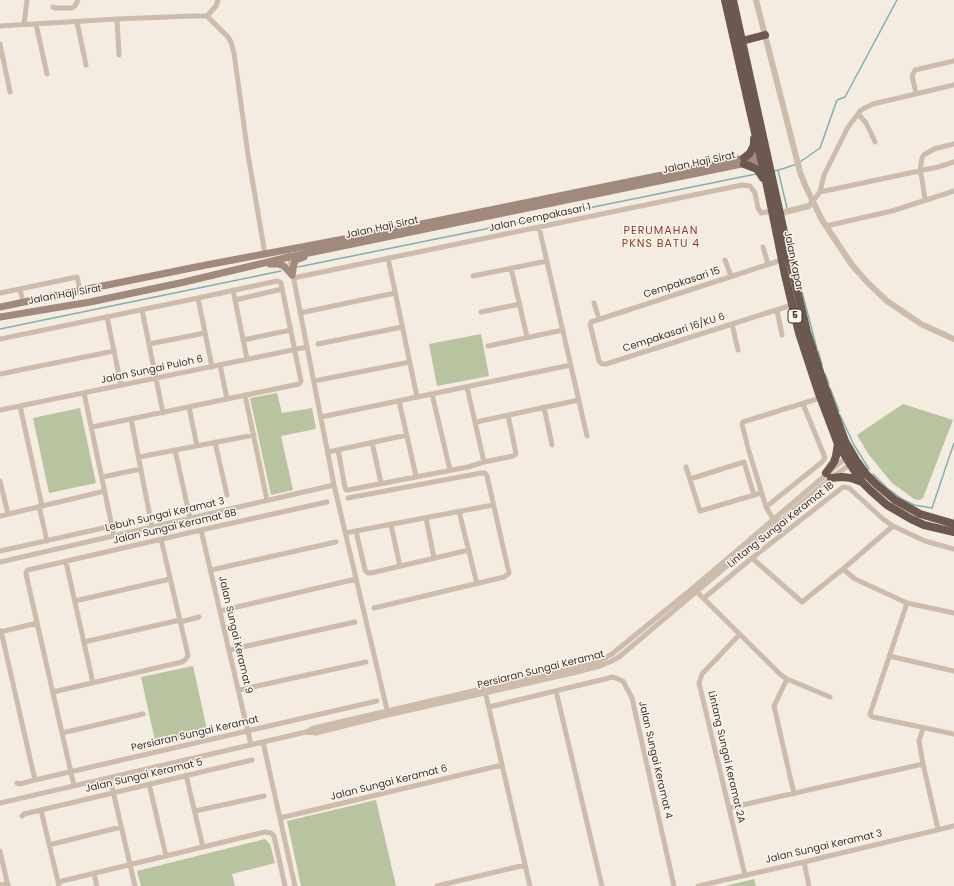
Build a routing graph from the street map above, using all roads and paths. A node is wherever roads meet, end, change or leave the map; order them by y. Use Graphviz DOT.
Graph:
graph roads {
  1 [pos="27,0"];
  2 [pos="78,0"];
  3 [pos="218,0"];
  4 [pos="725,0"];
  5 [pos="733,0"];
  6 [pos="756,0"];
  7 [pos="54,7"];
  8 [pos="207,16"];
  9 [pos="117,19"];
  10 [pos="77,22"];
  11 [pos="24,24"];
  12 [pos="36,24"];
  13 [pos="0,26"];
  14 [pos="762,36"];
  15 [pos="746,40"];
  16 [pos="0,44"];
  17 [pos="119,55"];
  18 [pos="954,61"];
  19 [pos="86,66"];
  20 [pos="47,74"];
  21 [pos="954,85"];
  22 [pos="10,92"];
  23 [pos="749,93"];
  24 [pos="916,94"];
  25 [pos="858,114"];
  26 [pos="754,131"];
  27 [pos="875,142"];
  28 [pos="954,144"];
  29 [pos="744,161"];
  30 [pos="954,162"];
  31 [pos="765,168"];
  32 [pos="920,171"];
  33 [pos="954,191"];
  34 [pos="820,192"];
  35 [pos="925,200"];
  36 [pos="812,202"];
  37 [pos="772,211"];
  38 [pos="781,213"];
  39 [pos="826,226"];
  40 [pos="539,227"];
  41 [pos="342,246"];
  42 [pos="763,247"];
  43 [pos="288,250"];
  44 [pos="265,254"];
  45 [pos="289,257"];
  46 [pos="388,258"];
  47 [pos="725,260"];
  48 [pos="782,260"];
  49 [pos="547,261"];
  50 [pos="768,264"];
  51 [pos="241,268"];
  52 [pos="512,268"];
  53 [pos="293,276"];
  54 [pos="473,276"];
  55 [pos="730,276"];
  56 [pos="145,277"];
  57 [pos="20,289"];
  58 [pos="150,289"];
  59 [pos="282,289"];
  60 [pos="80,290"];
  61 [pos="233,290"];
  62 [pos="0,293"];
  63 [pos="395,293"];
  64 [pos="58,295"];
  65 [pos="198,298"];
  66 [pos="235,300"];
  67 [pos="23,302"];
  68 [pos="594,303"];
  69 [pos="520,304"];
  70 [pos="792,305"];
  71 [pos="70,306"];
  72 [pos="0,307"];
  73 [pos="142,310"];
  74 [pos="777,310"];
  75 [pos="300,312"];
  76 [pos="481,312"];
  77 [pos="0,317"];
  78 [pos="107,317"];
  79 [pos="599,319"];
  80 [pos="590,324"];
  81 [pos="732,324"];
  82 [pos="402,327"];
  83 [pos="291,330"];
  84 [pos="563,330"];
  85 [pos="205,332"];
  86 [pos="782,336"];
  87 [pos="527,337"];
  88 [pos="0,339"];
  89 [pos="954,339"];
  90 [pos="243,340"];
  91 [pos="148,344"];
  92 [pos="318,344"];
  93 [pos="488,346"];
  94 [pos="307,347"];
  95 [pos="295,350"];
  96 [pos="738,350"];
  97 [pos="114,351"];
  98 [pos="247,360"];
  99 [pos="410,362"];
  100 [pos="220,365"];
  101 [pos="571,365"];
  102 [pos="212,367"];
  103 [pos="0,374"];
  104 [pos="155,378"];
  105 [pos="314,381"];
  106 [pos="121,385"];
  107 [pos="467,387"];
  108 [pos="84,393"];
  109 [pos="432,394"];
  110 [pos="246,396"];
  111 [pos="417,397"];
  112 [pos="820,398"];
  113 [pos="227,399"];
  114 [pos="579,400"];
  115 [pos="399,401"];
  116 [pos="803,404"];
  117 [pos="20,406"];
  118 [pos="189,407"];
  119 [pos="544,408"];
  120 [pos="0,410"];
  121 [pos="162,413"];
  122 [pos="508,415"];
  123 [pos="321,417"];
  124 [pos="131,419"];
  125 [pos="476,422"];
  126 [pos="92,428"];
  127 [pos="254,435"];
  128 [pos="407,435"];
  129 [pos="587,436"];
  130 [pos="215,442"];
  131 [pos="372,442"];
  132 [pos="838,444"];
  133 [pos="552,445"];
  134 [pos="197,446"];
  135 [pos="175,450"];
  136 [pos="338,450"];
  137 [pos="328,452"];
  138 [pos="139,457"];
  139 [pos="851,459"];
  140 [pos="484,462"];
  141 [pos="686,467"];
  142 [pos="141,469"];
  143 [pos="450,470"];
  144 [pos="102,476"];
  145 [pos="416,476"];
  146 [pos="829,476"];
  147 [pos="690,479"];
  148 [pos="0,481"];
  149 [pos="862,482"];
  150 [pos="381,483"];
  151 [pos="334,485"];
  152 [pos="105,490"];
  153 [pos="761,493"];
  154 [pos="226,495"];
  155 [pos="754,495"];
  156 [pos="348,498"];
  157 [pos="267,500"];
  158 [pos="328,502"];
  159 [pos="493,505"];
  160 [pos="41,506"];
  161 [pos="766,507"];
  162 [pos="460,511"];
  163 [pos="8,514"];
  164 [pos="0,516"];
  165 [pos="190,518"];
  166 [pos="426,518"];
  167 [pos="773,519"];
  168 [pos="778,524"];
  169 [pos="954,524"];
  170 [pos="391,525"];
  171 [pos="112,526"];
  172 [pos="893,526"];
  173 [pos="152,527"];
  174 [pos="201,530"];
  175 [pos="356,532"];
  176 [pos="954,532"];
  177 [pos="345,534"];
  178 [pos="114,536"];
  179 [pos="161,539"];
  180 [pos="47,541"];
  181 [pos="336,542"];
  182 [pos="954,549"];
  183 [pos="469,550"];
  184 [pos="0,551"];
  185 [pos="434,558"];
  186 [pos="752,558"];
  187 [pos="0,562"];
  188 [pos="66,562"];
  189 [pos="400,566"];
  190 [pos="843,569"];
  191 [pos="211,570"];
  192 [pos="170,579"];
  193 [pos="356,579"];
  194 [pos="478,584"];
  195 [pos="695,590"];
  196 [pos="704,598"];
  197 [pos="75,602"];
  198 [pos="907,603"];
  199 [pos="374,608"];
  200 [pos="220,610"];
  201 [pos="954,613"];
  202 [pos="199,618"];
  203 [pos="180,621"];
  204 [pos="355,622"];
  205 [pos="37,623"];
  206 [pos="0,631"];
  207 [pos="740,634"];
  208 [pos="84,642"];
  209 [pos="229,650"];
  210 [pos="889,656"];
  211 [pos="366,662"];
  212 [pos="954,671"];
  213 [pos="788,679"];
  214 [pos="93,682"];
  215 [pos="239,690"];
  216 [pos="485,690"];
  217 [pos="556,691"];
  218 [pos="53,692"];
  219 [pos="830,697"];
  220 [pos="377,701"];
  221 [pos="488,706"];
  222 [pos="387,713"];
  223 [pos="144,714"];
  224 [pos="923,728"];
  225 [pos="248,730"];
  226 [pos="62,733"];
  227 [pos="954,734"];
  228 [pos="263,742"];
  229 [pos="252,745"];
  230 [pos="252,760"];
  231 [pos="923,764"];
  232 [pos="502,765"];
  233 [pos="70,772"];
  234 [pos="186,775"];
  235 [pos="110,778"];
  236 [pos="35,780"];
  237 [pos="17,783"];
  238 [pos="149,784"];
  239 [pos="74,786"];
  240 [pos="113,792"];
  241 [pos="794,794"];
  242 [pos="264,796"];
  243 [pos="0,803"];
  244 [pos="729,808"];
  245 [pos="41,810"];
  246 [pos="195,811"];
  247 [pos="22,816"];
  248 [pos="280,818"];
  249 [pos="954,826"];
  250 [pos="122,827"];
  251 [pos="938,829"];
  252 [pos="49,845"];
  253 [pos="203,847"];
  254 [pos="0,851"];
  255 [pos="166,856"];
  256 [pos="804,862"];
  257 [pos="130,865"];
  258 [pos="525,865"];
  259 [pos="94,874"];
  260 [pos="745,875"];
  261 [pos="59,884"];
  262 [pos="0,885"];
  263 [pos="8,885"];
  264 [pos="97,886"];
  265 [pos="135,886"];
  266 [pos="285,886"];
  267 [pos="295,886"];
  268 [pos="437,886"];
  269 [pos="530,886"];
  270 [pos="602,886"];
  271 [pos="674,886"];
  272 [pos="698,886"];
  273 [pos="809,886"];
  1 -- 11 [label="street"];
  2 -- 7 [label="street"];
  3 -- 8 [label="street"];
  4 -- 23 [label="highway, Jalan Kapar / 5"];
  5 -- 15 [label="highway, Jalan Kapar / 5"];
  6 -- 14 [label="street"];
  8 -- 9 [label="street"];
  8 -- 44 [label="street"];
  9 -- 10 [label="street"];
  9 -- 17 [label="street"];
  10 -- 12 [label="street"];
  10 -- 19 [label="street"];
  11 -- 12 [label="street"];
  11 -- 13 [label="street"];
  12 -- 20 [label="street"];
  14 -- 15 [label="highway"];
  14 -- 36 [label="street"];
  15 -- 23 [label="highway, Jalan Kapar / 5"];
  16 -- 22 [label="street"];
  18 -- 24 [label="street"];
  21 -- 24 [label="street"];
  23 -- 26 [label="highway, Jalan Kapar / 5"];
  23 -- 31 [label="highway, Jalan Kapar / 5"];
  24 -- 25 [label="street"];
  25 -- 27 [label="street"];
  25 -- 34 [label="street"];
  26 -- 29 [label="highway"];
  26 -- 31 [label="highway, Jalan Kapar / 5"];
  28 -- 32 [label="street"];
  29 -- 31 [label="highway"];
  29 -- 31 [label="main road, Jalan Haji Sirat"];
  29 -- 41 [label="main road, Jalan Haji Sirat"];
  29 -- 43 [label="main road, Jalan Haji Sirat"];
  30 -- 32 [label="street"];
  31 -- 37 [label="highway, Jalan Kapar / 5"];
  31 -- 38 [label="highway, Jalan Kapar / 5"];
  32 -- 34 [label="street"];
  32 -- 35 [label="street"];
  33 -- 35 [label="street"];
  34 -- 36 [label="street"];
  35 -- 39 [label="street"];
  36 -- 38 [label="street"];
  36 -- 39 [label="street"];
  37 -- 40 [label="street, Jalan Cempakasari 1"];
  37 -- 48 [label="highway, Jalan Kapar / 5"];
  38 -- 139 [label="highway, Jalan Kapar / 5"];
  39 -- 89 [label="street"];
  40 -- 46 [label="street, Jalan Cempakasari 1"];
  40 -- 49 [label="street"];
  41 -- 45 [label="main road, Jalan Haji Sirat"];
  41 -- 53 [label="main road"];
  42 -- 50 [label="street"];
  43 -- 44 [label="main road, Jalan Haji Sirat"];
  43 -- 45 [label="street"];
  44 -- 56 [label="main road, Jalan Haji Sirat"];
  45 -- 51 [label="main road, Jalan Haji Sirat"];
  45 -- 53 [label="street"];
  46 -- 53 [label="street, Jalan Cempakasari 1"];
  46 -- 63 [label="street"];
  47 -- 55 [label="street"];
  48 -- 50 [label="street, Cempakasari 15"];
  48 -- 70 [label="highway, Jalan Kapar / 5"];
  49 -- 52 [label="street"];
  49 -- 84 [label="street"];
  50 -- 55 [label="street, Cempakasari 15"];
  51 -- 53 [label="main road"];
  51 -- 58 [label="main road, Jalan Haji Sirat"];
  52 -- 54 [label="street"];
  52 -- 69 [label="street"];
  53 -- 75 [label="street"];
  55 -- 79 [label="street, Cempakasari 15"];
  56 -- 58 [label="main road"];
  56 -- 60 [label="main road, Jalan Haji Sirat"];
  57 -- 60 [label="street"];
  57 -- 62 [label="street"];
  57 -- 67 [label="street"];
  58 -- 71 [label="main road, Jalan Haji Sirat"];
  59 -- 61 [label="street"];
  59 -- 66 [label="street"];
  59 -- 83 [label="street"];
  60 -- 64 [label="main road, Jalan Haji Sirat"];
  61 -- 65 [label="street"];
  61 -- 66 [label="street"];
  63 -- 75 [label="street"];
  63 -- 82 [label="street"];
  64 -- 67 [label="main road, Jalan Haji Sirat"];
  64 -- 71 [label="main road"];
  65 -- 73 [label="street"];
  65 -- 85 [label="street"];
  66 -- 90 [label="street"];
  67 -- 72 [label="main road, Jalan Haji Sirat"];
  68 -- 79 [label="street"];
  69 -- 76 [label="street"];
  69 -- 87 [label="street"];
  70 -- 74 [label="street, Cempakasari 16/KU 6"];
  70 -- 112 [label="highway, Jalan Kapar / 5"];
  71 -- 77 [label="main road, Jalan Haji Sirat"];
  73 -- 78 [label="street"];
  73 -- 91 [label="street"];
  74 -- 81 [label="street, Cempakasari 16/KU 6"];
  74 -- 86 [label="street"];
  75 -- 94 [label="street"];
  78 -- 88 [label="street"];
  78 -- 97 [label="street"];
  79 -- 80 [label="street, Cempakasari 15"];
  80 -- 81 [label="street, Cempakasari 16/KU 6"];
  81 -- 96 [label="street"];
  82 -- 92 [label="street"];
  82 -- 99 [label="street"];
  83 -- 90 [label="street"];
  83 -- 95 [label="street"];
  84 -- 87 [label="street"];
  84 -- 101 [label="street"];
  85 -- 91 [label="street"];
  85 -- 102 [label="street"];
  87 -- 93 [label="street"];
  90 -- 98 [label="street"];
  91 -- 104 [label="street"];
  94 -- 95 [label="street, Jalan Sungai Puloh 6"];
  94 -- 105 [label="street"];
  95 -- 98 [label="street, Jalan Sungai Puloh 6"];
  95 -- 110 [label="street"];
  97 -- 103 [label="street"];
  97 -- 106 [label="street"];
  98 -- 100 [label="street, Jalan Sungai Puloh 6"];
  99 -- 105 [label="street"];
  99 -- 111 [label="street"];
  100 -- 102 [label="street, Jalan Sungai Puloh 6"];
  100 -- 113 [label="street"];
  101 -- 107 [label="street"];
  101 -- 114 [label="street"];
  102 -- 104 [label="street, Jalan Sungai Puloh 6"];
  104 -- 106 [label="street, Jalan Sungai Puloh 6"];
  104 -- 121 [label="street"];
  105 -- 123 [label="street"];
  106 -- 108 [label="street, Jalan Sungai Puloh 6"];
  107 -- 109 [label="street"];
  107 -- 125 [label="street"];
  108 -- 117 [label="street, Jalan Sungai Puloh 6"];
  108 -- 126 [label="street"];
  109 -- 111 [label="street"];
  109 -- 143 [label="street"];
  110 -- 113 [label="street"];
  110 -- 127 [label="street"];
  111 -- 115 [label="street"];
  112 -- 116 [label="street"];
  112 -- 132 [label="highway, Jalan Kapar / 5"];
  113 -- 118 [label="street"];
  114 -- 119 [label="street"];
  114 -- 129 [label="street"];
  115 -- 123 [label="street"];
  115 -- 128 [label="street"];
  116 -- 153 [label="street"];
  116 -- 161 [label="street"];
  117 -- 120 [label="street, Jalan Sungai Puloh 6"];
  117 -- 160 [label="street"];
  118 -- 121 [label="street"];
  118 -- 134 [label="street"];
  119 -- 122 [label="street"];
  119 -- 133 [label="street"];
  121 -- 124 [label="street"];
  122 -- 125 [label="street"];
  122 -- 140 [label="street"];
  123 -- 137 [label="street"];
  124 -- 126 [label="street"];
  124 -- 138 [label="street"];
  125 -- 140 [label="street"];
  126 -- 144 [label="street"];
  127 -- 130 [label="street"];
  127 -- 157 [label="street"];
  128 -- 131 [label="street"];
  128 -- 145 [label="street"];
  130 -- 134 [label="street"];
  130 -- 154 [label="street"];
  131 -- 136 [label="street"];
  131 -- 150 [label="street"];
  132 -- 139 [label="highway, Jalan Kapar / 5"];
  132 -- 146 [label="highway"];
  134 -- 135 [label="street"];
  135 -- 138 [label="street"];
  135 -- 165 [label="street"];
  136 -- 137 [label="street"];
  136 -- 150 [label="street"];
  137 -- 151 [label="street"];
  138 -- 142 [label="street"];
  139 -- 146 [label="street, Persiaran Sungai Keramat"];
  139 -- 149 [label="highway, Jalan Kapar / 5"];
  139 -- 169 [label="highway, Jalan Kapar / 5"];
  140 -- 143 [label="street"];
  141 -- 147 [label="street"];
  142 -- 144 [label="street"];
  142 -- 173 [label="street"];
  143 -- 145 [label="street"];
  144 -- 152 [label="street"];
  145 -- 150 [label="street"];
  146 -- 149 [label="highway"];
  146 -- 167 [label="street, Persiaran Sungai Keramat"];
  146 -- 168 [label="street, Persiaran Sungai Keramat"];
  147 -- 155 [label="street"];
  147 -- 155 [label="street"];
  148 -- 163 [label="street"];
  149 -- 176 [label="highway, Jalan Kapar / 5"];
  151 -- 157 [label="street, Lebuh Sungai Keramat 3"];
  151 -- 177 [label="street"];
  152 -- 160 [label="street"];
  152 -- 171 [label="street"];
  153 -- 155 [label="street"];
  153 -- 161 [label="street"];
  156 -- 159 [label="street"];
  157 -- 165 [label="street, Lebuh Sungai Keramat 3"];
  158 -- 174 [label="street, Jalan Sungai Keramat 8B"];
  159 -- 162 [label="street"];
  159 -- 194 [label="street"];
  160 -- 163 [label="street"];
  160 -- 180 [label="street"];
  161 -- 167 [label="street"];
  162 -- 166 [label="street"];
  162 -- 183 [label="street"];
  163 -- 164 [label="street"];
  165 -- 173 [label="street, Lebuh Sungai Keramat 3"];
  166 -- 170 [label="street"];
  166 -- 185 [label="street"];
  167 -- 168 [label="street"];
  167 -- 195 [label="street, Persiaran Sungai Keramat"];
  168 -- 195 [label="street, Persiaran Sungai Keramat"];
  170 -- 175 [label="street"];
  170 -- 189 [label="street"];
  171 -- 178 [label="street"];
  171 -- 180 [label="street"];
  172 -- 182 [label="street, Lintang Sungai Keramat 1B"];
  172 -- 186 [label="street, Lintang Sungai Keramat 1B"];
  172 -- 190 [label="street"];
  173 -- 178 [label="street, Lebuh Sungai Keramat 3"];
  174 -- 179 [label="street, Jalan Sungai Keramat 8B"];
  174 -- 191 [label="street, Jalan Sungai Keramat 9"];
  175 -- 177 [label="street"];
  175 -- 189 [label="street"];
  177 -- 193 [label="street"];
  178 -- 187 [label="street, Lebuh Sungai Keramat 3"];
  179 -- 188 [label="street, Jalan Sungai Keramat 8B"];
  179 -- 192 [label="street"];
  180 -- 184 [label="street"];
  181 -- 191 [label="street"];
  183 -- 185 [label="street"];
  183 -- 194 [label="street"];
  185 -- 189 [label="street"];
  186 -- 190 [label="street"];
  186 -- 196 [label="street, Lintang Sungai Keramat 1B"];
  188 -- 197 [label="street"];
  188 -- 205 [label="street, Jalan Sungai Keramat 8B"];
  190 -- 198 [label="street"];
  191 -- 200 [label="street, Jalan Sungai Keramat 9"];
  192 -- 197 [label="street"];
  192 -- 203 [label="street"];
  193 -- 200 [label="street"];
  193 -- 222 [label="street"];
  194 -- 199 [label="street"];
  195 -- 196 [label="street"];
  195 -- 216 [label="street, Persiaran Sungai Keramat"];
  196 -- 207 [label="street"];
  197 -- 208 [label="street"];
  198 -- 201 [label="street"];
  198 -- 210 [label="street"];
  200 -- 209 [label="street, Jalan Sungai Keramat 9"];
  202 -- 203 [label="street"];
  203 -- 208 [label="street"];
  203 -- 214 [label="street"];
  204 -- 209 [label="street"];
  205 -- 206 [label="street"];
  205 -- 218 [label="street"];
  206 -- 236 [label="street"];
  207 -- 213 [label="street"];
  207 -- 244 [label="street, Lintang Sungai Keramat 2A"];
  208 -- 214 [label="street"];
  209 -- 215 [label="street, Jalan Sungai Keramat 9"];
  210 -- 212 [label="street"];
  210 -- 224 [label="street"];
  211 -- 215 [label="street"];
  213 -- 219 [label="street"];
  213 -- 241 [label="street"];
  214 -- 218 [label="street"];
  215 -- 225 [label="street, Jalan Sungai Keramat 9"];
  216 -- 221 [label="street"];
  216 -- 222 [label="street, Persiaran Sungai Keramat"];
  217 -- 221 [label="street, Jalan Sungai Keramat 4"];
  217 -- 270 [label="street"];
  217 -- 271 [label="street, Jalan Sungai Keramat 4"];
  218 -- 226 [label="street"];
  220 -- 225 [label="street, Persiaran Sungai Keramat"];
  221 -- 232 [label="street"];
  222 -- 228 [label="street, Persiaran Sungai Keramat"];
  223 -- 226 [label="street"];
  224 -- 227 [label="street"];
  224 -- 231 [label="street"];
  225 -- 229 [label="street, Jalan Sungai Keramat 9"];
  225 -- 233 [label="street, Persiaran Sungai Keramat"];
  226 -- 233 [label="street"];
  228 -- 229 [label="street, Persiaran Sungai Keramat"];
  228 -- 248 [label="street"];
  229 -- 235 [label="street, Persiaran Sungai Keramat"];
  230 -- 234 [label="street, Jalan Sungai Keramat 5"];
  231 -- 241 [label="street"];
  231 -- 251 [label="street"];
  232 -- 248 [label="street, Jalan Sungai Keramat 6"];
  232 -- 258 [label="street"];
  233 -- 236 [label="street, Persiaran Sungai Keramat"];
  233 -- 239 [label="street"];
  234 -- 238 [label="street, Jalan Sungai Keramat 5"];
  234 -- 246 [label="street"];
  235 -- 239 [label="street, Persiaran Sungai Keramat"];
  235 -- 240 [label="street"];
  236 -- 237 [label="street, Persiaran Sungai Keramat"];
  238 -- 240 [label="street, Jalan Sungai Keramat 5"];
  238 -- 255 [label="street"];
  239 -- 243 [label="street, Persiaran Sungai Keramat"];
  240 -- 245 [label="street, Jalan Sungai Keramat 5"];
  240 -- 250 [label="street"];
  241 -- 244 [label="street"];
  242 -- 246 [label="street"];
  244 -- 260 [label="street, Lintang Sungai Keramat 2A"];
  245 -- 247 [label="street, Jalan Sungai Keramat 5"];
  245 -- 252 [label="street"];
  246 -- 253 [label="street"];
  248 -- 267 [label="street"];
  249 -- 251 [label="street, Jalan Sungai Keramat 3"];
  250 -- 252 [label="street"];
  250 -- 257 [label="street"];
  251 -- 256 [label="street, Jalan Sungai Keramat 3"];
  252 -- 261 [label="street"];
  253 -- 255 [label="street"];
  253 -- 266 [label="street"];
  254 -- 263 [label="street"];
  255 -- 257 [label="street"];
  256 -- 260 [label="street, Jalan Sungai Keramat 3"];
  256 -- 273 [label="street"];
  257 -- 259 [label="street"];
  257 -- 265 [label="street"];
  258 -- 268 [label="street"];
  258 -- 269 [label="street"];
  259 -- 261 [label="street"];
  259 -- 264 [label="street"];
  260 -- 272 [label="street, Jalan Sungai Keramat 3"];
  262 -- 263 [label="street"];
}
